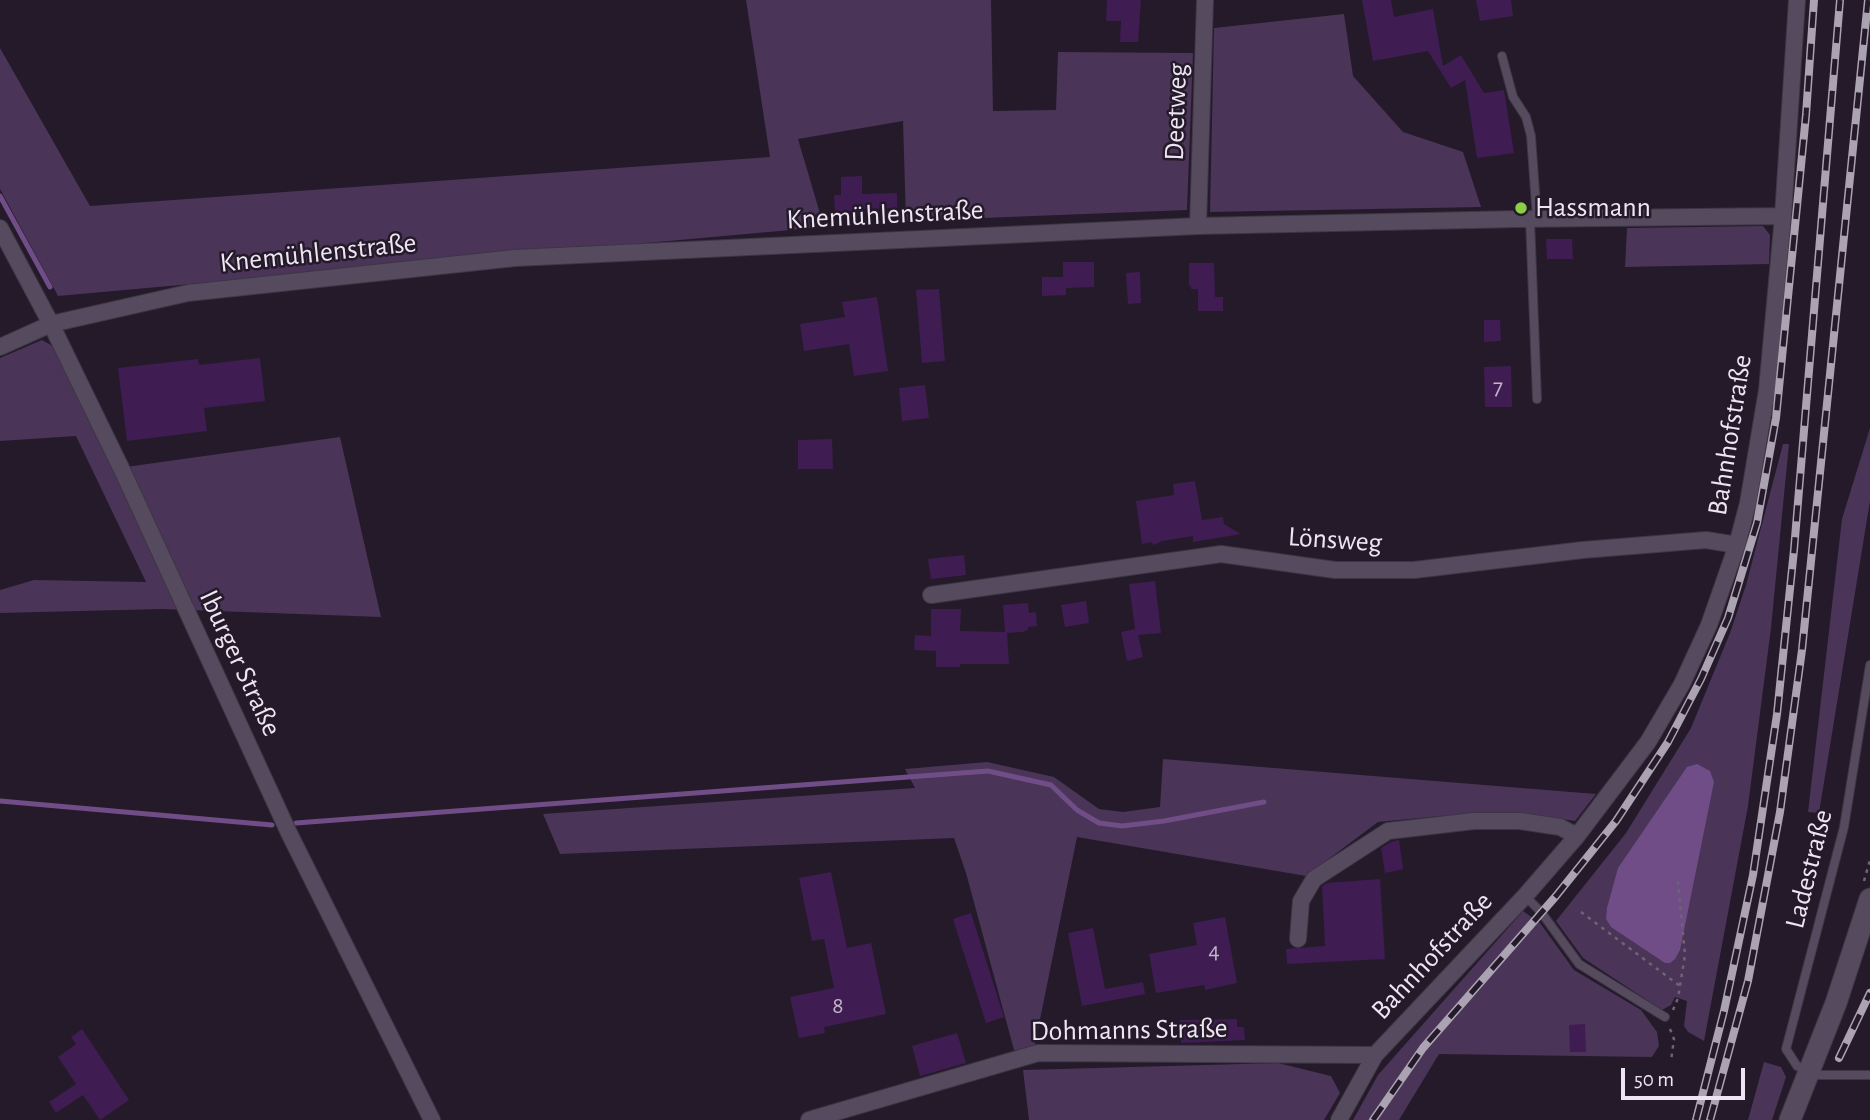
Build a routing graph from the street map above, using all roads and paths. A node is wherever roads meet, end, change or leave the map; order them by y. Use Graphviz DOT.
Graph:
graph roads {
  1 [pos="1205,0"];
  2 [pos="1797,0"];
  3 [pos="1502,56"];
  4 [pos="1783,216"];
  5 [pos="1533,219"];
  6 [pos="1199,226"];
  7 [pos="0,228"];
  8 [pos="51,324"];
  9 [pos="0,347"];
  10 [pos="1537,399"];
  11 [pos="1737,545"];
  12 [pos="931,595"];
  13 [pos="1870,665"];
  14 [pos="1577,836"];
  15 [pos="1678,882"];
  16 [pos="1525,896"];
  17 [pos="1870,899"];
  18 [pos="1581,912"];
  19 [pos="1298,939"];
  20 [pos="1680,986"];
  21 [pos="1665,1017"];
  22 [pos="1375,1055"];
  23 [pos="1671,1061"];
  24 [pos="1809,1070"];
  25 [pos="1870,1075"];
  26 [pos="432,1120"];
  27 [pos="808,1120"];
  28 [pos="1339,1120"];
  29 [pos="1790,1120"];
  1 -- 6 [label="street, Deetweg"];
  2 -- 4 [label="street, Bahnhofstraße"];
  3 -- 5 [label="lane"];
  4 -- 5 [label="street, Knemühlenstraße"];
  4 -- 11 [label="street, Bahnhofstraße"];
  5 -- 6 [label="street, Knemühlenstraße"];
  5 -- 10 [label="lane"];
  6 -- 8 [label="street, Knemühlenstraße"];
  7 -- 8 [label="street, Iburger Straße"];
  8 -- 9 [label="street, Knemühlenstraße"];
  8 -- 26 [label="street, Iburger Straße"];
  11 -- 12 [label="street, Lönsweg"];
  11 -- 14 [label="street, Bahnhofstraße"];
  13 -- 24 [label="lane, Ladestraße"];
  14 -- 16 [label="street, Bahnhofstraße"];
  14 -- 19 [label="street"];
  15 -- 20 [label="path"];
  16 -- 21 [label="lane"];
  16 -- 22 [label="street, Bahnhofstraße"];
  17 -- 24 [label="street"];
  18 -- 20 [label="path"];
  20 -- 21 [label="path"];
  21 -- 23 [label="path"];
  22 -- 27 [label="street, Dohmanns Straße"];
  22 -- 28 [label="street, Bahnhofstraße"];
  24 -- 25 [label="lane"];
  24 -- 29 [label="street"];
}
